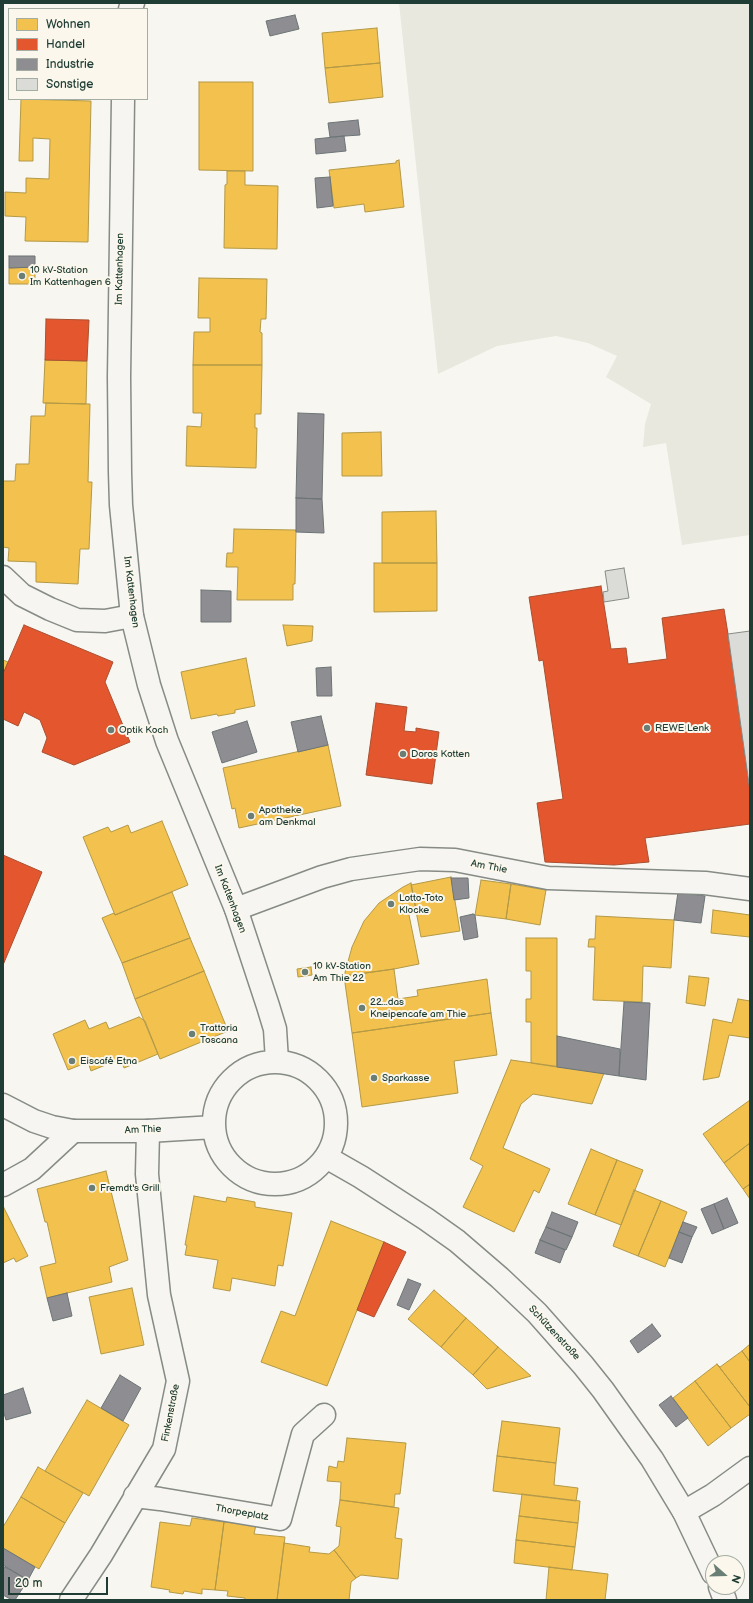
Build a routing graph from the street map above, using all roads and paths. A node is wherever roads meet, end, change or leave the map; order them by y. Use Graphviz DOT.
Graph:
graph roads {
  1 [pos="122,100"];
  2 [pos="3,577"];
  3 [pos="132,616"];
  4 [pos="750,889"];
  5 [pos="236,909"];
  6 [pos="277,1061"];
  7 [pos="3,1105"];
  8 [pos="214,1127"];
  9 [pos="148,1130"];
  10 [pos="73,1131"];
  11 [pos="326,1157"];
  12 [pos="3,1185"];
  13 [pos="324,1415"];
  14 [pos="750,1468"];
  15 [pos="135,1496"];
  16 [pos="684,1512"];
  17 [pos="705,1556"];
  18 [pos="71,1600"];
  1 -- 3 [label="street, Im Kattenhagen"];
  2 -- 3 [label="street"];
  3 -- 5 [label="street, Im Kattenhagen"];
  4 -- 5 [label="street, Am Thie"];
  5 -- 6 [label="street, Im Kattenhagen"];
  6 -- 8 [label="street"];
  6 -- 11 [label="street"];
  7 -- 10 [label="street, Am Thie"];
  8 -- 9 [label="street, Am Thie"];
  8 -- 11 [label="street"];
  9 -- 10 [label="street, Am Thie"];
  9 -- 15 [label="street, Finkenstraße"];
  10 -- 12 [label="street"];
  11 -- 16 [label="street, Schützenstraße"];
  13 -- 15 [label="street, Thorpeplatz"];
  14 -- 16 [label="street"];
  15 -- 18 [label="street, Finkenstraße"];
  16 -- 17 [label="street, Schützenstraße"];
}
